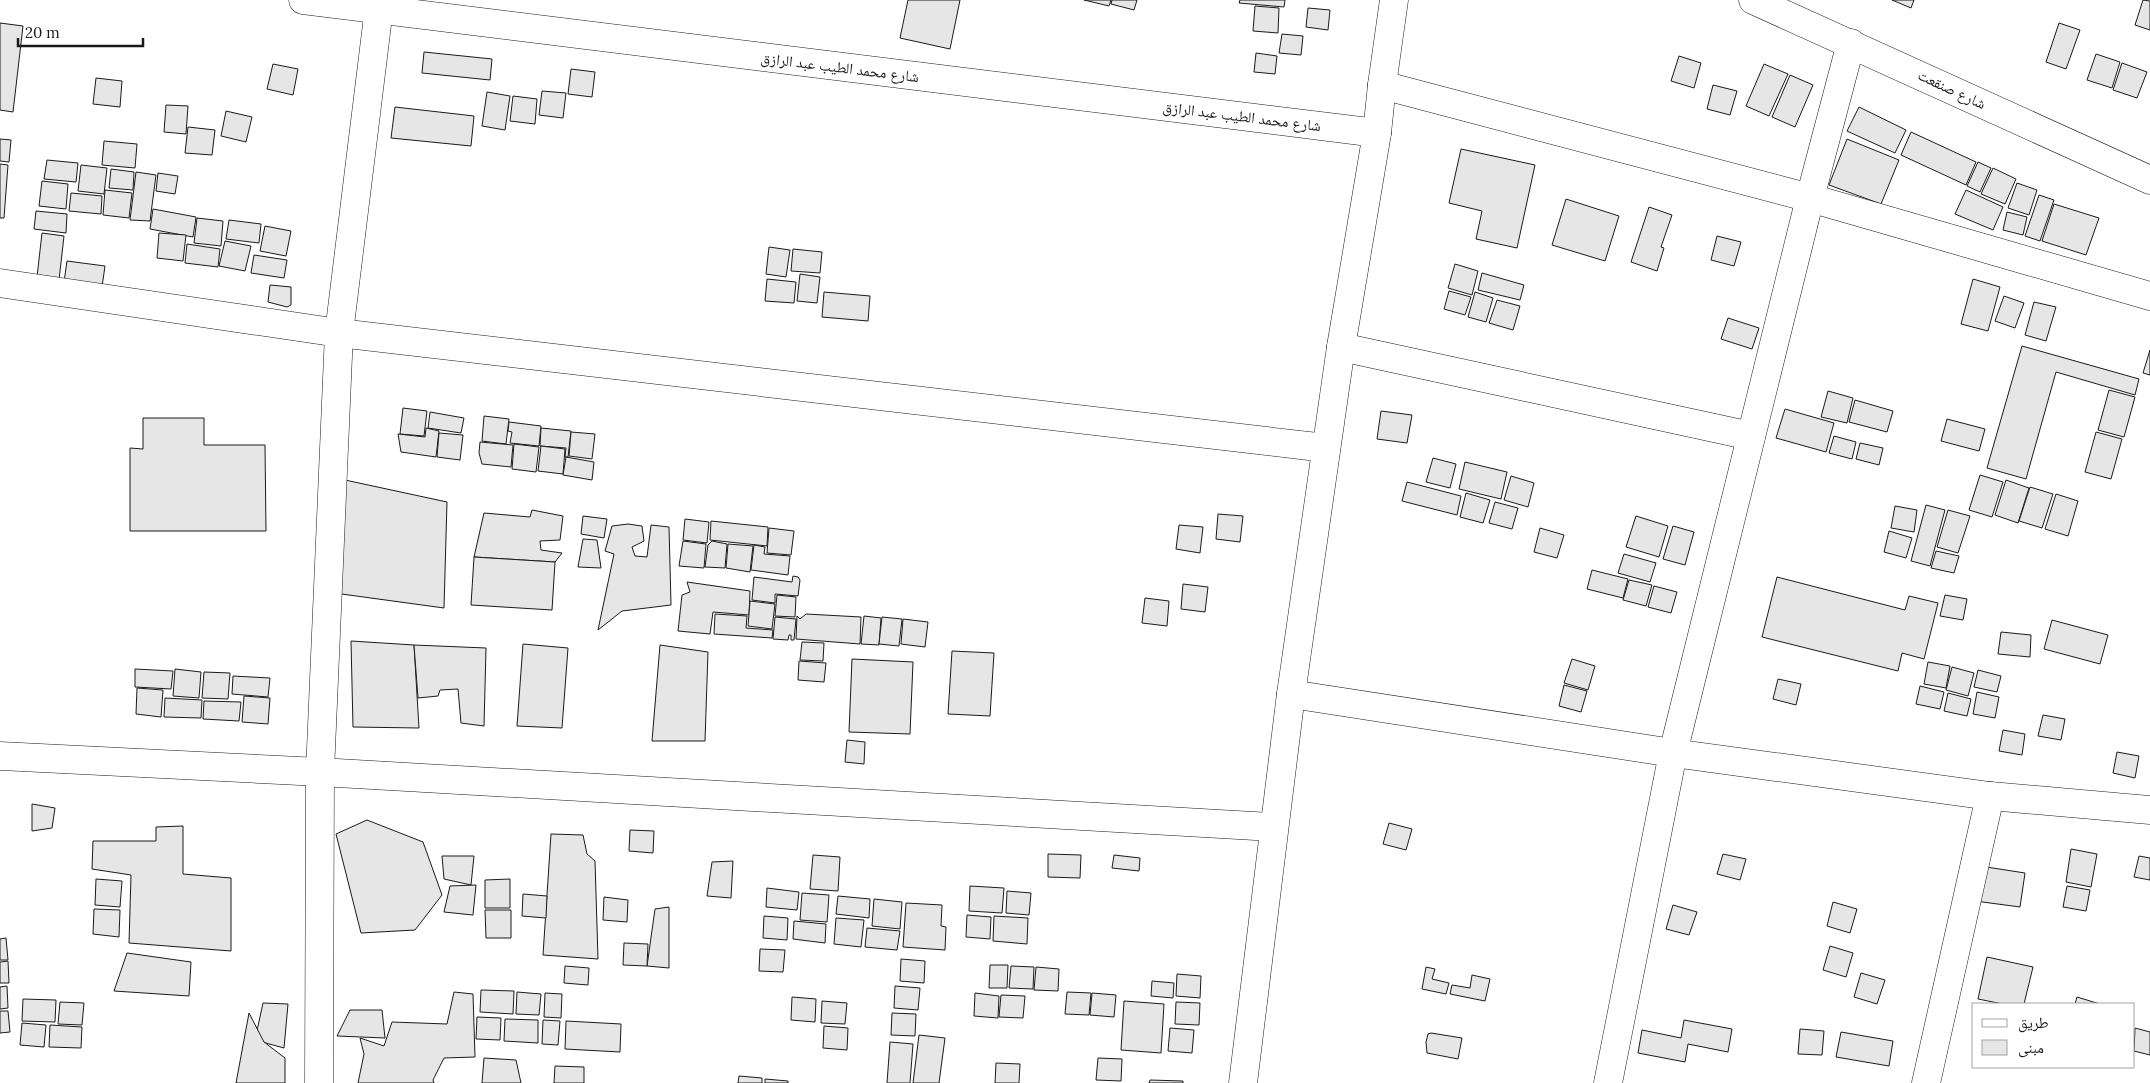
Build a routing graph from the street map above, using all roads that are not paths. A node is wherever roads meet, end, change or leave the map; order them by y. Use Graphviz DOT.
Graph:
graph roads {
  1 [pos="303,0"];
  2 [pos="1394,0"];
  3 [pos="1753,0"];
  4 [pos="379,5"];
  5 [pos="1851,43"];
  6 [pos="1382,85"];
  7 [pos="1377,133"];
  8 [pos="2150,180"];
  9 [pos="1810,198"];
  10 [pos="0,283"];
  11 [pos="2150,296"];
  12 [pos="339,333"];
  13 [pos="1341,346"];
  14 [pos="1751,436"];
  15 [pos="1326,448"];
  16 [pos="1291,694"];
  17 [pos="1673,753"];
  18 [pos="0,756"];
  19 [pos="320,772"];
  20 [pos="1990,796"];
  21 [pos="2150,810"];
  22 [pos="1273,827"];
  23 [pos="319,1083"];
  24 [pos="1243,1083"];
  25 [pos="1608,1083"];
  26 [pos="1926,1083"];
  1 -- 4 [label="street, شارع محمد الطيب عبد الرازق"];
  2 -- 6 [label="street"];
  3 -- 5 [label="street, شارع صنقعت"];
  4 -- 7 [label="street, شارع محمد الطيب عبد الرازق"];
  4 -- 12 [label="street"];
  5 -- 8 [label="street, شارع صنقعت"];
  5 -- 9 [label="street"];
  6 -- 7 [label="street"];
  6 -- 9 [label="street"];
  7 -- 13 [label="street"];
  9 -- 11 [label="street"];
  9 -- 14 [label="street"];
  10 -- 12 [label="street"];
  12 -- 15 [label="street"];
  12 -- 19 [label="street"];
  13 -- 14 [label="street"];
  13 -- 15 [label="street"];
  14 -- 17 [label="street"];
  15 -- 16 [label="street"];
  16 -- 17 [label="street"];
  16 -- 22 [label="street"];
  17 -- 20 [label="street"];
  17 -- 25 [label="street"];
  18 -- 19 [label="street"];
  19 -- 22 [label="street"];
  19 -- 23 [label="street"];
  20 -- 21 [label="street"];
  20 -- 26 [label="street"];
  22 -- 24 [label="street"];
}
